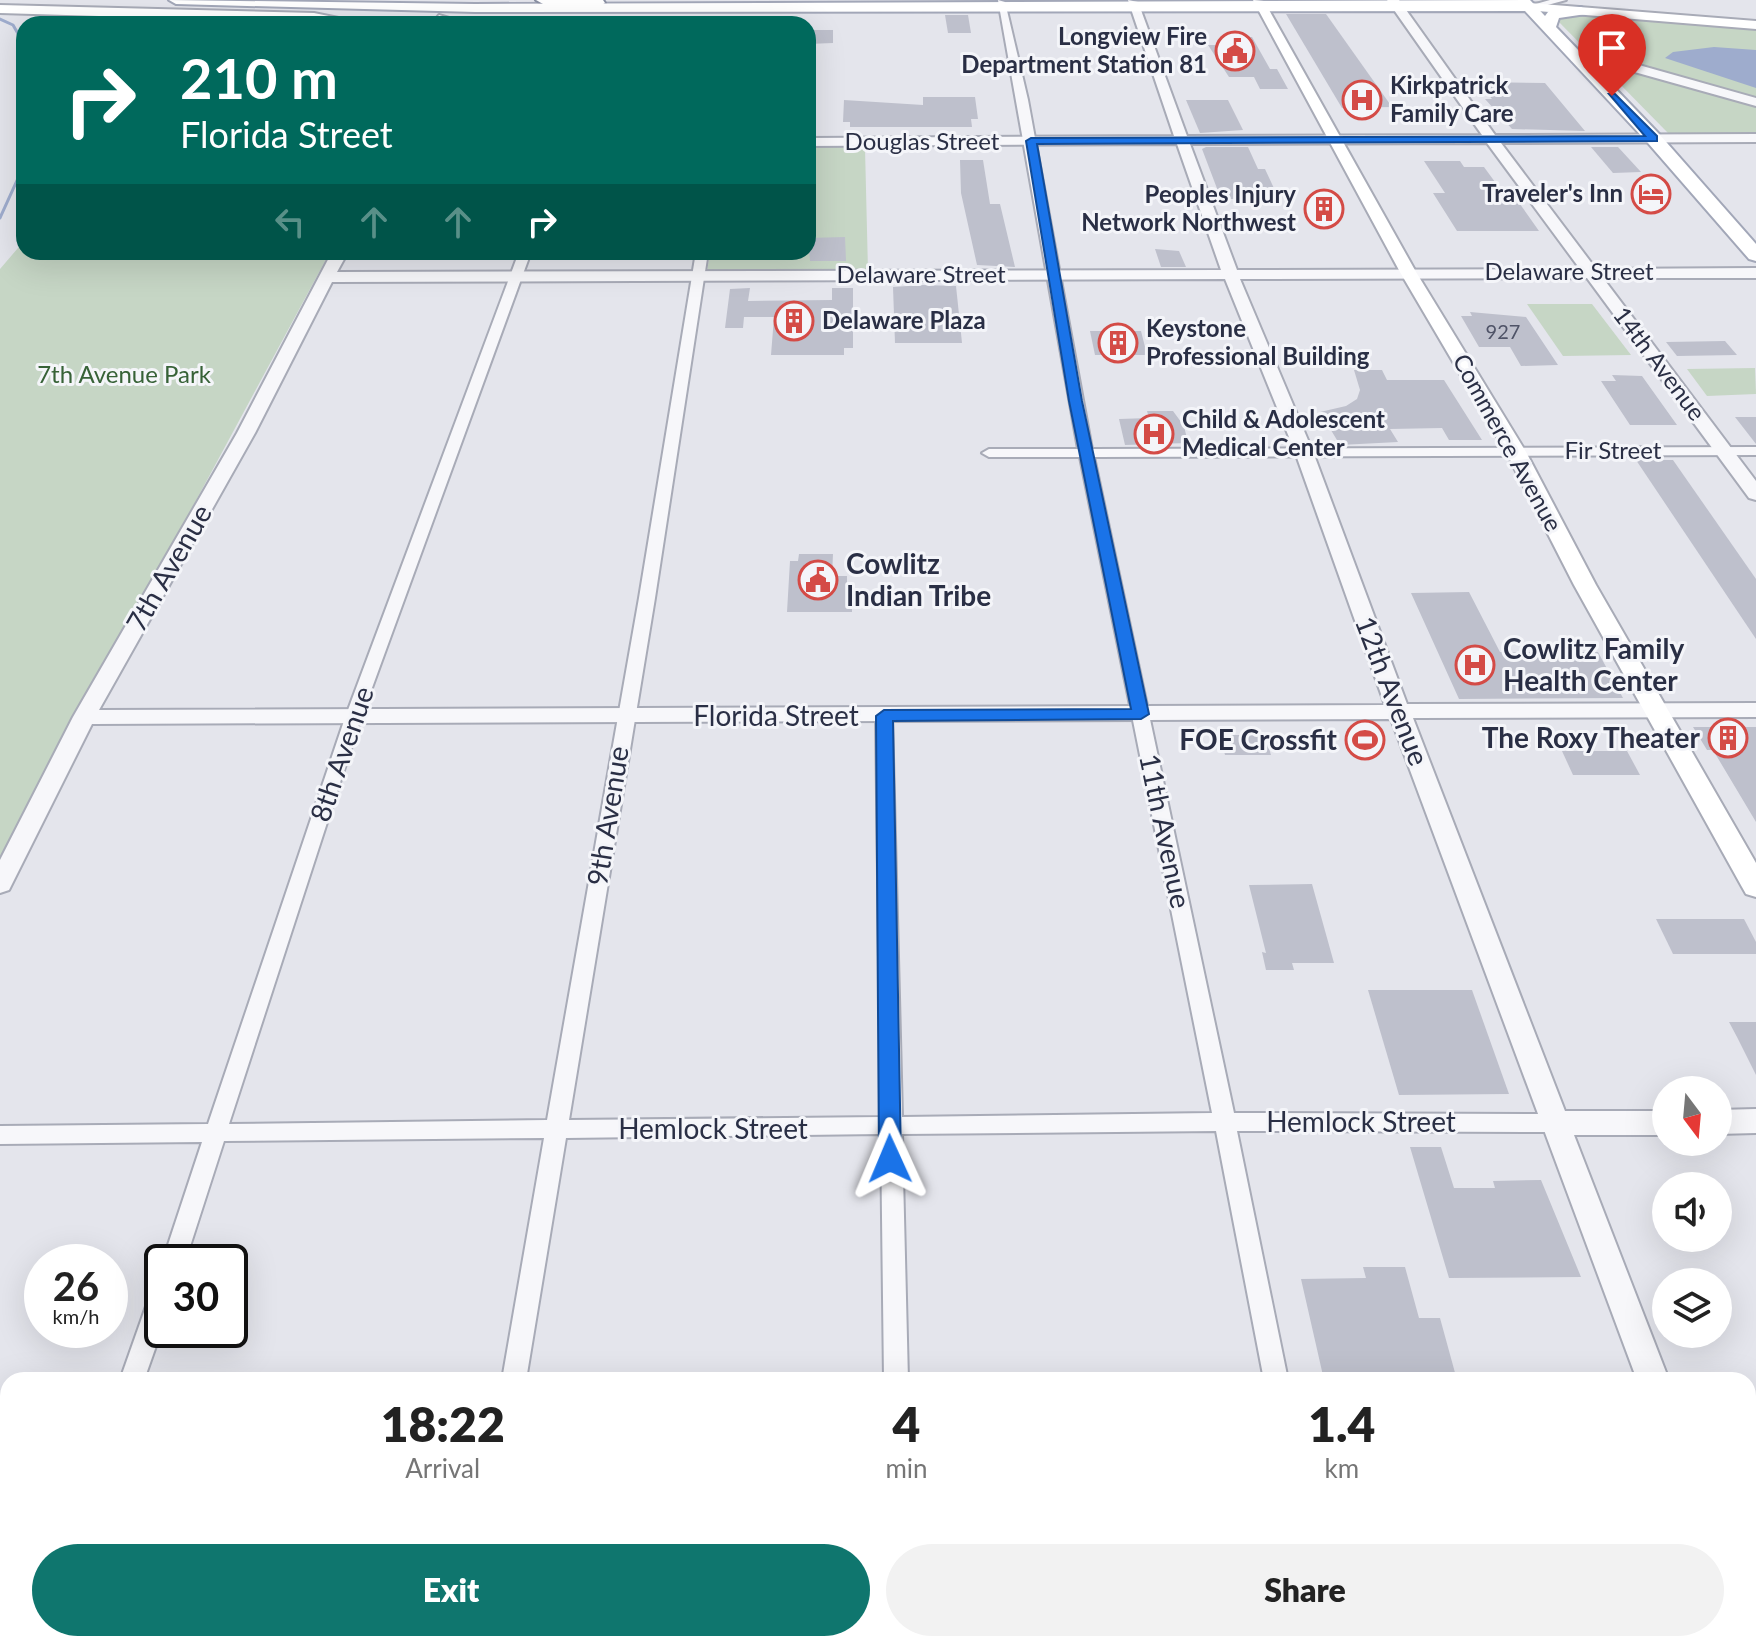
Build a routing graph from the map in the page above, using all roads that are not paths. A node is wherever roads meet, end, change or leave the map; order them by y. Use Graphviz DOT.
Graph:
graph roads {
  1 [pos="176,0"];
  2 [pos="275,0"];
  3 [pos="543,0"];
  4 [pos="1504,0"];
  5 [pos="1562,0"];
  6 [pos="1258,2"];
  7 [pos="1394,2"];
  8 [pos="1528,2"];
  9 [pos="598,3"];
  10 [pos="735,3"];
  11 [pos="1001,3"];
  12 [pos="1133,4"];
  13 [pos="1576,6"];
  14 [pos="419,8"];
  15 [pos="475,8"];
  16 [pos="0,9"];
  17 [pos="275,16"];
  18 [pos="433,16"];
  19 [pos="454,16"];
  20 [pos="1756,25"];
  21 [pos="1548,28"];
  22 [pos="1576,58"];
  23 [pos="1756,102"];
  24 [pos="1756,138"];
  25 [pos="1336,139"];
  26 [pos="1491,139"];
  27 [pos="1654,139"];
  28 [pos="1182,140"];
  29 [pos="1031,141"];
  30 [pos="816,142"];
  31 [pos="1756,255"];
  32 [pos="336,260"];
  33 [pos="522,260"];
  34 [pos="701,260"];
  35 [pos="1408,272"];
  36 [pos="1230,273"];
  37 [pos="1590,273"];
  38 [pos="1756,273"];
  39 [pos="1054,274"];
  40 [pos="698,276"];
  41 [pos="326,277"];
  42 [pos="517,277"];
  43 [pos="1724,451"];
  44 [pos="1756,451"];
  45 [pos="1304,452"];
  46 [pos="1516,452"];
  47 [pos="989,453"];
  48 [pos="1089,453"];
  49 [pos="1756,494"];
  50 [pos="1657,710"];
  51 [pos="1756,710"];
  52 [pos="1402,713"];
  53 [pos="1141,714"];
  54 [pos="625,716"];
  55 [pos="884,716"];
  56 [pos="84,717"];
  57 [pos="353,718"];
  58 [pos="0,884"];
  59 [pos="1756,887"];
  60 [pos="1756,1121"];
  61 [pos="1226,1122"];
  62 [pos="1732,1122"];
  63 [pos="1553,1123"];
  64 [pos="1652,1123"];
  65 [pos="889,1127"];
  66 [pos="556,1130"];
  67 [pos="218,1133"];
  68 [pos="0,1135"];
  69 [pos="179,1244"];
  70 [pos="144,1346"];
  71 [pos="135,1372"];
  72 [pos="515,1372"];
  73 [pos="896,1372"];
  74 [pos="1274,1372"];
  75 [pos="1650,1372"];
  1 -- 14 [label="main road"];
  2 -- 9 [label="main road"];
  3 -- 9 [label="highway"];
  4 -- 8 [label="street"];
  5 -- 8 [label="street"];
  6 -- 7 [label="main road"];
  6 -- 12 [label="main road"];
  6 -- 25 [label="main road, Commerce Avenue"];
  7 -- 8 [label="main road"];
  7 -- 26 [label="street, 14th Avenue"];
  8 -- 13 [label="main road"];
  8 -- 21 [label="main road"];
  9 -- 10 [label="main road"];
  10 -- 11 [label="main road"];
  10 -- 15 [label="main road"];
  11 -- 12 [label="main road"];
  11 -- 29 [label="street, 11th Avenue"];
  12 -- 28 [label="street, 12th Avenue"];
  13 -- 20 [label="main road"];
  13 -- 21 [label="main road"];
  14 -- 15 [label="main road"];
  14 -- 18 [label="main road"];
  15 -- 19 [label="main road"];
  16 -- 17 [label="main road"];
  21 -- 22 [label="main road"];
  22 -- 23 [label="street"];
  22 -- 27 [label="main road"];
  24 -- 27 [label="street, Douglas Street"];
  25 -- 26 [label="street, Douglas Street"];
  25 -- 28 [label="street, Douglas Street"];
  25 -- 35 [label="main road, Commerce Avenue"];
  26 -- 27 [label="street, Douglas Street"];
  26 -- 37 [label="street, 14th Avenue"];
  27 -- 31 [label="main road"];
  28 -- 29 [label="street, Douglas Street"];
  28 -- 36 [label="street, 12th Avenue"];
  29 -- 30 [label="street, Douglas Street"];
  29 -- 39 [label="street, 11th Avenue"];
  32 -- 41 [label="street, 7th Avenue"];
  33 -- 42 [label="street, 8th Avenue"];
  34 -- 40 [label="street, 9th Avenue"];
  35 -- 36 [label="street, Delaware Street"];
  35 -- 37 [label="street, Delaware Street"];
  35 -- 46 [label="main road, Commerce Avenue"];
  36 -- 39 [label="street, Delaware Street"];
  36 -- 45 [label="street, 12th Avenue"];
  37 -- 38 [label="street, Delaware Street"];
  37 -- 43 [label="street, 14th Avenue"];
  39 -- 40 [label="street, Delaware Street"];
  39 -- 48 [label="street, 11th Avenue"];
  40 -- 42 [label="street, Delaware Street"];
  40 -- 54 [label="street, 9th Avenue"];
  41 -- 42 [label="street, Delaware Street"];
  41 -- 56 [label="street, 7th Avenue"];
  42 -- 57 [label="street, 8th Avenue"];
  43 -- 44 [label="street, Fir Street"];
  43 -- 46 [label="street, Fir Street"];
  43 -- 49 [label="street, 14th Avenue"];
  45 -- 46 [label="street, Fir Street"];
  45 -- 48 [label="street, Fir Street"];
  45 -- 52 [label="street, 12th Avenue"];
  46 -- 50 [label="main road, Commerce Avenue"];
  47 -- 48 [label="street, Fir Street"];
  48 -- 53 [label="street, 11th Avenue"];
  50 -- 51 [label="street, Florida Street"];
  50 -- 52 [label="street, Florida Street"];
  50 -- 59 [label="main road, Commerce Avenue"];
  52 -- 53 [label="street, Florida Street"];
  52 -- 63 [label="street, 12th Avenue"];
  53 -- 55 [label="street, Florida Street"];
  53 -- 61 [label="street, 11th Avenue"];
  54 -- 55 [label="street, Florida Street"];
  54 -- 57 [label="street, Florida Street"];
  54 -- 66 [label="street, 9th Avenue"];
  55 -- 65 [label="street"];
  56 -- 57 [label="street, Florida Street"];
  56 -- 58 [label="street, 7th Avenue"];
  57 -- 67 [label="street, 8th Avenue"];
  60 -- 62 [label="street"];
  61 -- 63 [label="street, Hemlock Street"];
  61 -- 65 [label="street, Hemlock Street"];
  61 -- 74 [label="street, 11th Avenue"];
  63 -- 64 [label="street, Hemlock Street"];
  63 -- 75 [label="street, 12th Avenue"];
  65 -- 66 [label="street, Hemlock Street"];
  65 -- 73 [label="street"];
  66 -- 67 [label="street, Hemlock Street"];
  66 -- 72 [label="street, 9th Avenue"];
  67 -- 68 [label="street, Hemlock Street"];
  67 -- 69 [label="street, 8th Avenue"];
  70 -- 71 [label="street"];
}
